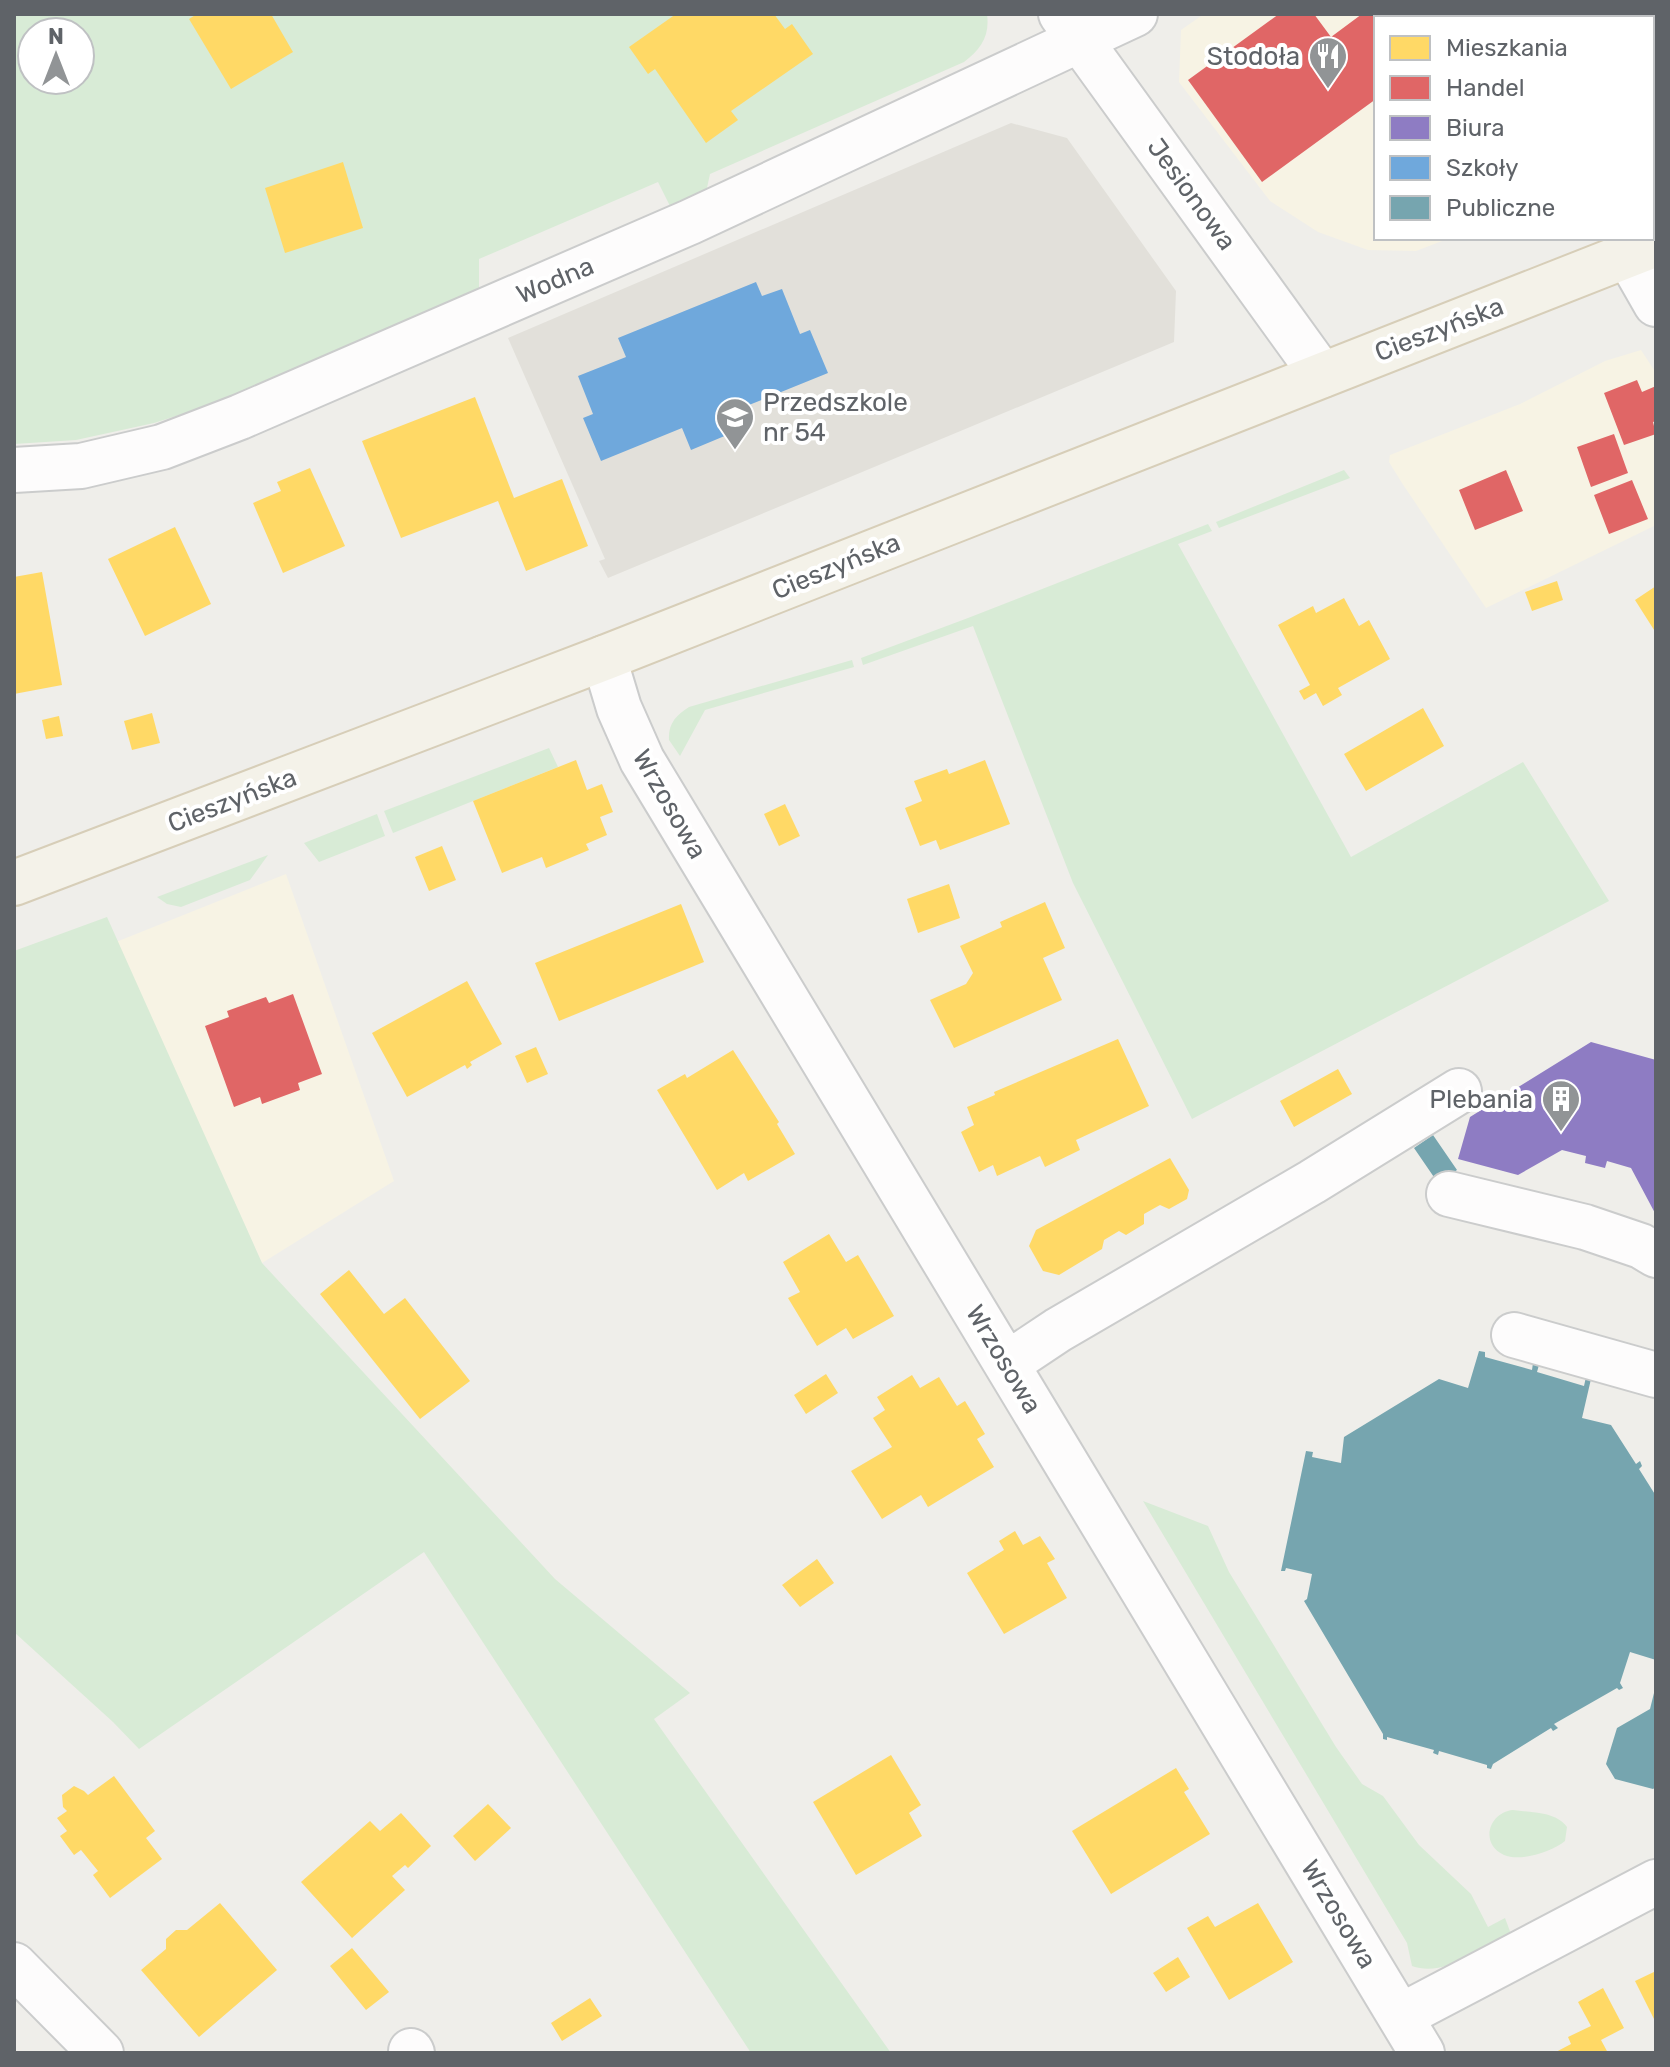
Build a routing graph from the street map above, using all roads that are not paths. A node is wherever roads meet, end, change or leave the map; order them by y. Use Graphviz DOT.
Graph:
graph roads {
  1 [pos="1135,14"];
  2 [pos="1071,27"];
  3 [pos="1642,250"];
  4 [pos="1656,304"];
  5 [pos="1322,375"];
  6 [pos="14,470"];
  7 [pos="604,658"];
  8 [pos="14,883"];
  9 [pos="1459,1091"];
  10 [pos="1449,1194"];
  11 [pos="1656,1255"];
  12 [pos="1514,1335"];
  13 [pos="1007,1364"];
  14 [pos="1656,1375"];
  15 [pos="1656,1882"];
  16 [pos="14,1965"];
  17 [pos="1401,2016"];
  18 [pos="101,2053"];
  19 [pos="1422,2053"];
  1 -- 2 [label="street, Wodna"];
  2 -- 5 [label="street, Jesionowa"];
  2 -- 6 [label="street, Wodna"];
  3 -- 4 [label="street"];
  3 -- 5 [label="main road, Cieszyńska"];
  5 -- 7 [label="main road, Cieszyńska"];
  7 -- 8 [label="main road, Cieszyńska"];
  7 -- 13 [label="street, Wrzosowa"];
  9 -- 13 [label="street"];
  10 -- 11 [label="street"];
  12 -- 14 [label="street"];
  13 -- 17 [label="street, Wrzosowa"];
  15 -- 17 [label="street"];
  16 -- 18 [label="street"];
  17 -- 19 [label="street, Wrzosowa"];
}
